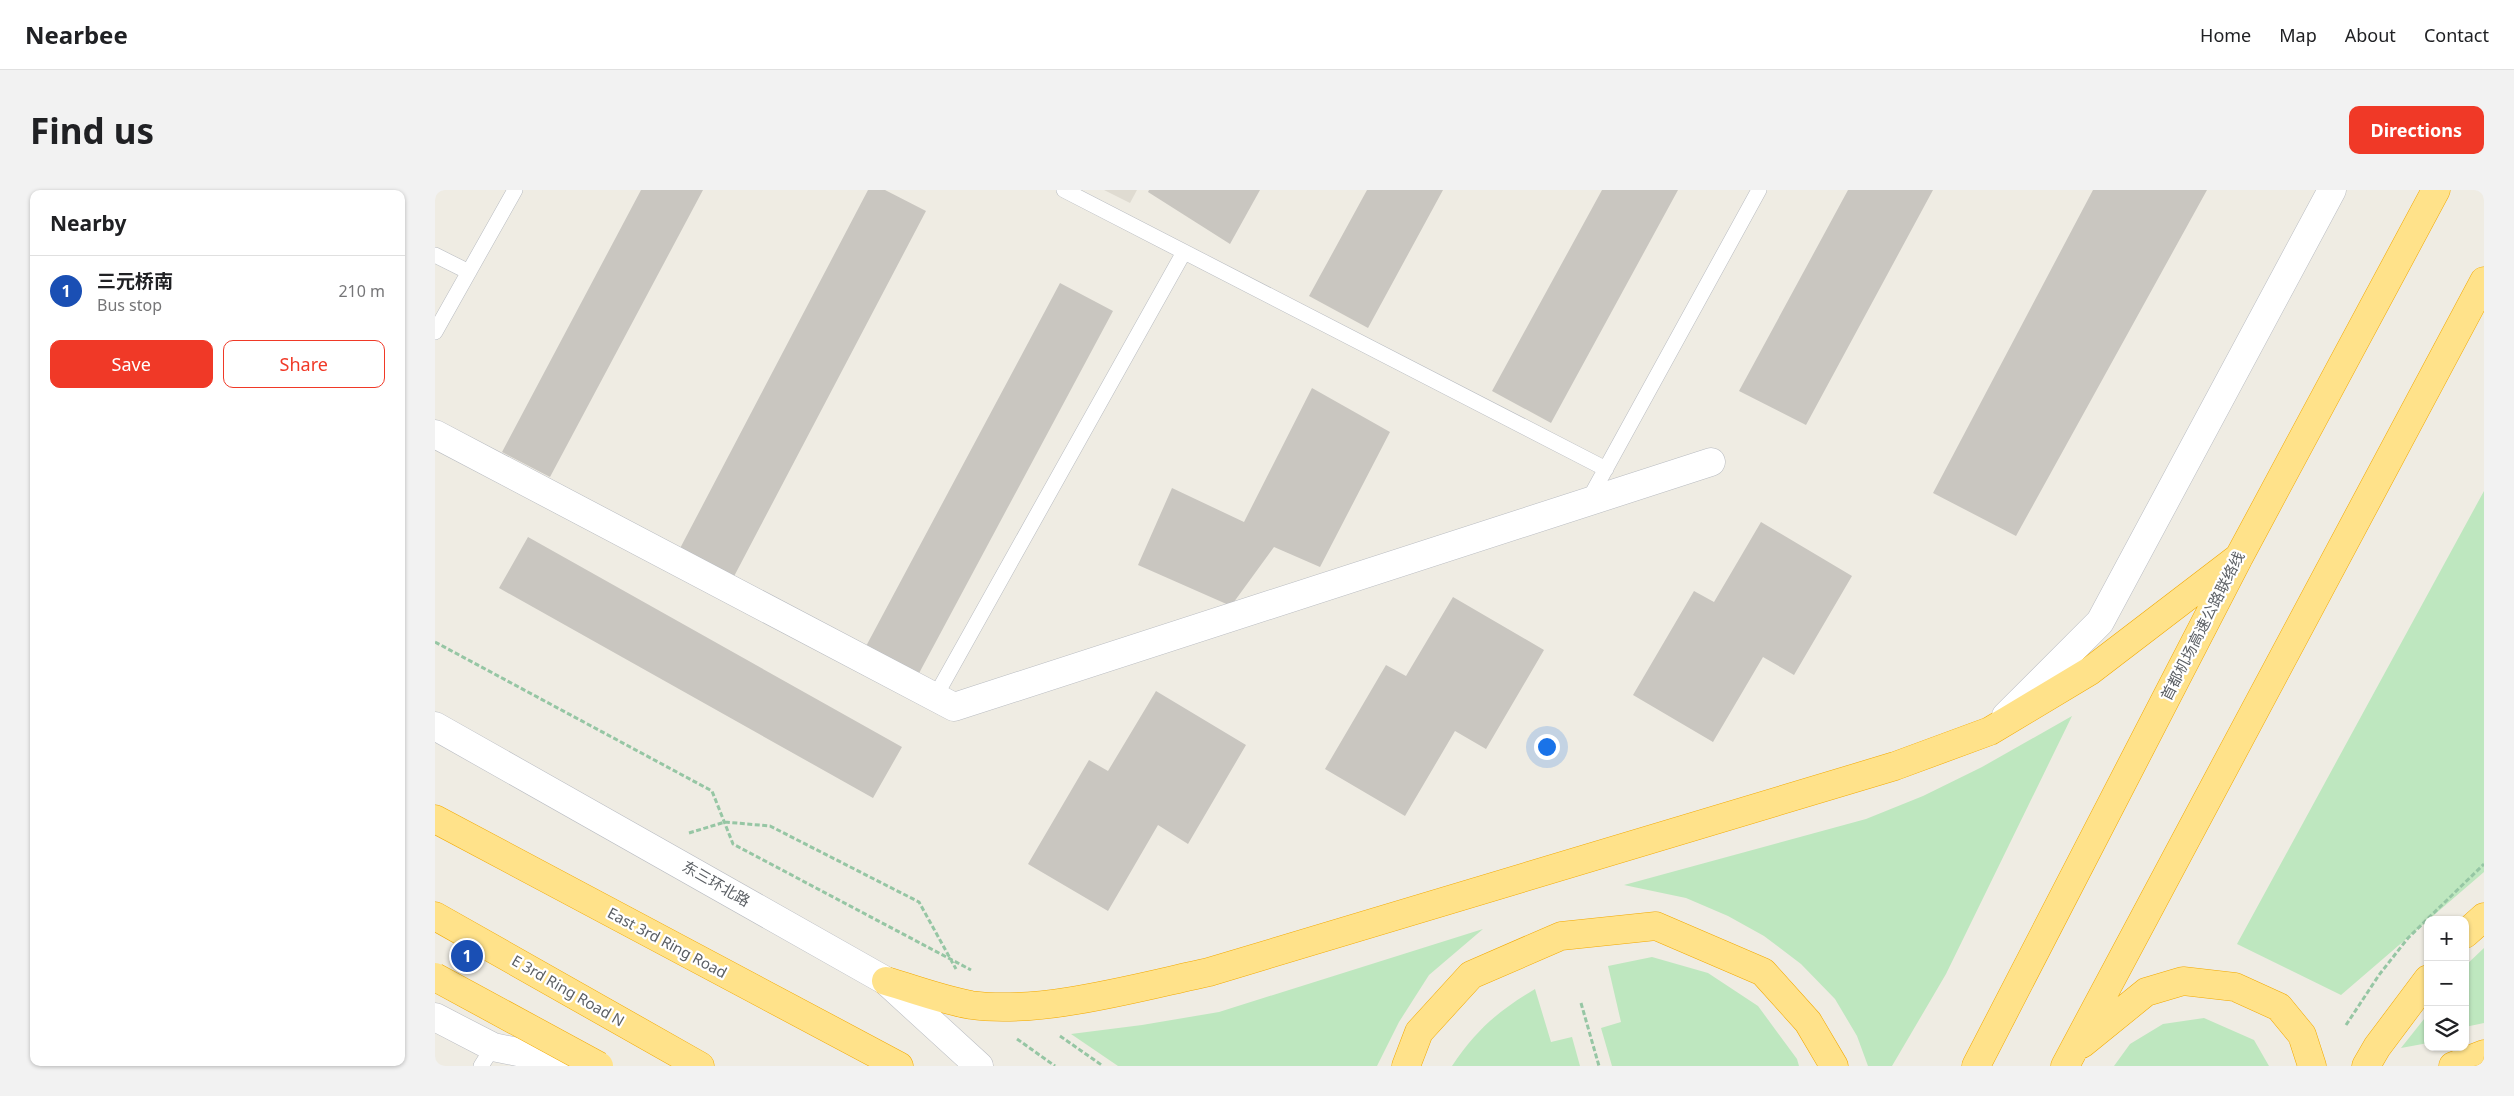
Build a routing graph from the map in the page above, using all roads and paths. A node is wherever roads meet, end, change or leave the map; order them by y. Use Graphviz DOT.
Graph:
graph roads {
  1 [pos="515,190"];
  2 [pos="1064,190"];
  3 [pos="1759,190"];
  4 [pos="2332,190"];
  5 [pos="2436,190"];
  6 [pos="1184,252"];
  7 [pos="435,255"];
  8 [pos="469,272"];
  9 [pos="2484,281"];
  10 [pos="435,332"];
  11 [pos="435,434"];
  12 [pos="1711,462"];
  13 [pos="1606,469"];
  14 [pos="1588,501"];
  15 [pos="2239,557"];
  16 [pos="435,642"];
  17 [pos="935,697"];
  18 [pos="435,726"];
  19 [pos="1990,731"];
  20 [pos="435,819"];
  21 [pos="725,822"];
  22 [pos="649,846"];
  23 [pos="2484,864"];
  24 [pos="855,909"];
  25 [pos="435,916"];
  26 [pos="2484,917"];
  27 [pos="2469,930"];
  28 [pos="435,977"];
  29 [pos="886,981"];
  30 [pos="2424,985"];
  31 [pos="1581,1003"];
  32 [pos="971,1005"];
  33 [pos="435,1017"];
  34 [pos="2346,1025"];
  35 [pos="1011,1034"];
  36 [pos="2484,1054"];
  37 [pos="487,1057"];
  38 [pos="2069,1059"];
  39 [pos="587,1066"];
  40 [pos="599,1066"];
  41 [pos="700,1066"];
  42 [pos="899,1066"];
  43 [pos="979,1066"];
  44 [pos="1055,1066"];
  45 [pos="1406,1066"];
  46 [pos="1599,1066"];
  47 [pos="1834,1066"];
  48 [pos="1976,1066"];
  49 [pos="2312,1066"];
  50 [pos="2366,1066"];
  51 [pos="2453,1066"];
  1 -- 8 [label="lane"];
  2 -- 6 [label="lane"];
  3 -- 13 [label="lane"];
  4 -- 19 [label="street"];
  5 -- 15 [label="highway, 首都机场高速公路联络线"];
  6 -- 13 [label="lane"];
  6 -- 17 [label="lane"];
  7 -- 8 [label="lane"];
  8 -- 10 [label="lane"];
  9 -- 38 [label="highway"];
  11 -- 17 [label="street"];
  12 -- 14 [label="street"];
  13 -- 14 [label="lane"];
  14 -- 17 [label="street"];
  15 -- 19 [label="highway"];
  15 -- 48 [label="highway, 首都机场高速公路联络线"];
  16 -- 21 [label="path"];
  18 -- 22 [label="street, 东三环北路"];
  19 -- 32 [label="highway"];
  20 -- 42 [label="highway, East 3rd Ring Road"];
  21 -- 22 [label="path"];
  21 -- 24 [label="path"];
  21 -- 32 [label="path"];
  22 -- 29 [label="street, 东三环北路"];
  23 -- 34 [label="path"];
  25 -- 41 [label="highway, E 3rd Ring Road N"];
  26 -- 27 [label="highway"];
  28 -- 40 [label="highway, bridge"];
  29 -- 32 [label="highway"];
  29 -- 43 [label="street, 东三环北路"];
  30 -- 50 [label="highway"];
  31 -- 46 [label="path"];
  33 -- 37 [label="street"];
  35 -- 44 [label="path"];
  36 -- 51 [label="highway"];
  37 -- 39 [label="street"];
  38 -- 49 [label="highway"];
  45 -- 47 [label="highway"];
}
